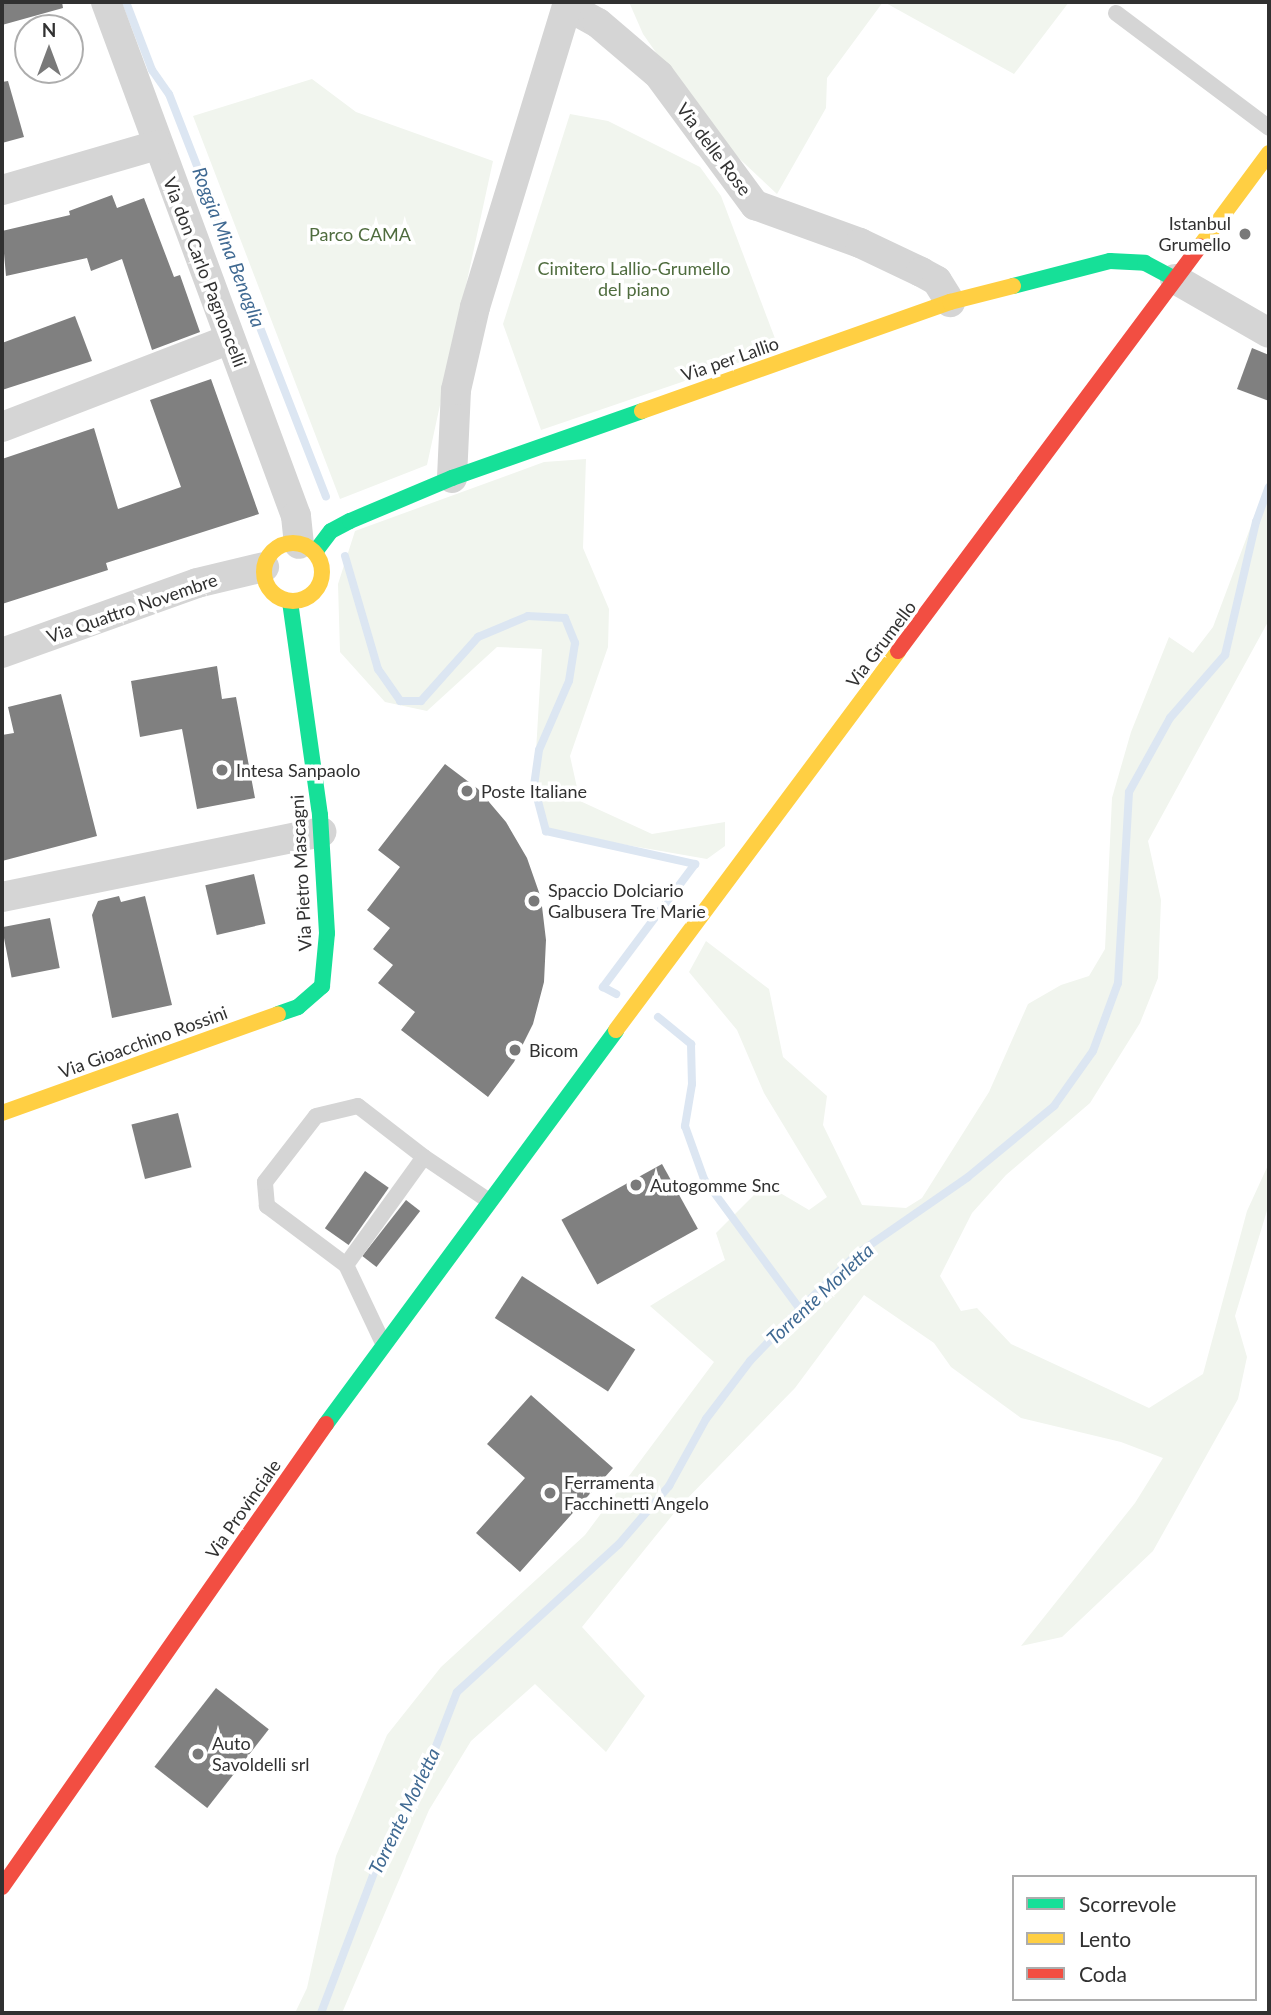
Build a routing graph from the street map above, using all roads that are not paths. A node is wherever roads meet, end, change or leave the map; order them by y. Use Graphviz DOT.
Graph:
graph roads {
  1 [pos="106,2"];
  2 [pos="568,4"];
  3 [pos="1116,13"];
  4 [pos="1269,128"];
  5 [pos="157,145"];
  6 [pos="1269,153"];
  7 [pos="2,190"];
  8 [pos="1175,279"];
  9 [pos="950,302"];
  10 [pos="1269,333"];
  11 [pos="230,339"];
  12 [pos="2,427"];
  13 [pos="452,478"];
  14 [pos="307,548"];
  15 [pos="264,567"];
  16 [pos="290,601"];
  17 [pos="2,653"];
  18 [pos="321,832"];
  19 [pos="2,897"];
  20 [pos="298,1007"];
  21 [pos="2,1113"];
  22 [pos="424,1157"];
  23 [pos="524,1158"];
  24 [pos="491,1202"];
  25 [pos="346,1265"];
  26 [pos="383,1343"];
  27 [pos="2,1887"];
  1 -- 5 [label="street, Via don Carlo Pagnoncelli"];
  2 -- 9 [label="street, Via delle Rose"];
  2 -- 13 [label="street, Via delle Rose"];
  3 -- 4 [label="lane"];
  5 -- 7 [label="street"];
  5 -- 11 [label="street, Via don Carlo Pagnoncelli"];
  6 -- 8 [label="main road, Via Grumello"];
  8 -- 9 [label="main road, Via per Lallio"];
  8 -- 10 [label="street"];
  8 -- 23 [label="main road, Via Grumello"];
  9 -- 13 [label="main road, Via per Lallio"];
  11 -- 12 [label="street"];
  11 -- 14 [label="street, Via don Carlo Pagnoncelli"];
  13 -- 14 [label="main road, Via per Lallio"];
  14 -- 15 [label="main road"];
  14 -- 16 [label="main road"];
  15 -- 16 [label="main road"];
  15 -- 17 [label="street, Via Quattro Novembre"];
  16 -- 18 [label="main road, Via Pietro Mascagni"];
  18 -- 19 [label="street"];
  18 -- 20 [label="main road, Via Pietro Mascagni"];
  20 -- 21 [label="main road, Via Gioacchino Rossini"];
  22 -- 24 [label="lane"];
  22 -- 25 [label="lane"];
  22 -- 25 [label="lane"];
  23 -- 24 [label="main road, Via Provinciale"];
  24 -- 26 [label="main road, Via Provinciale"];
  25 -- 26 [label="lane"];
  26 -- 27 [label="main road, Via Provinciale"];
}
